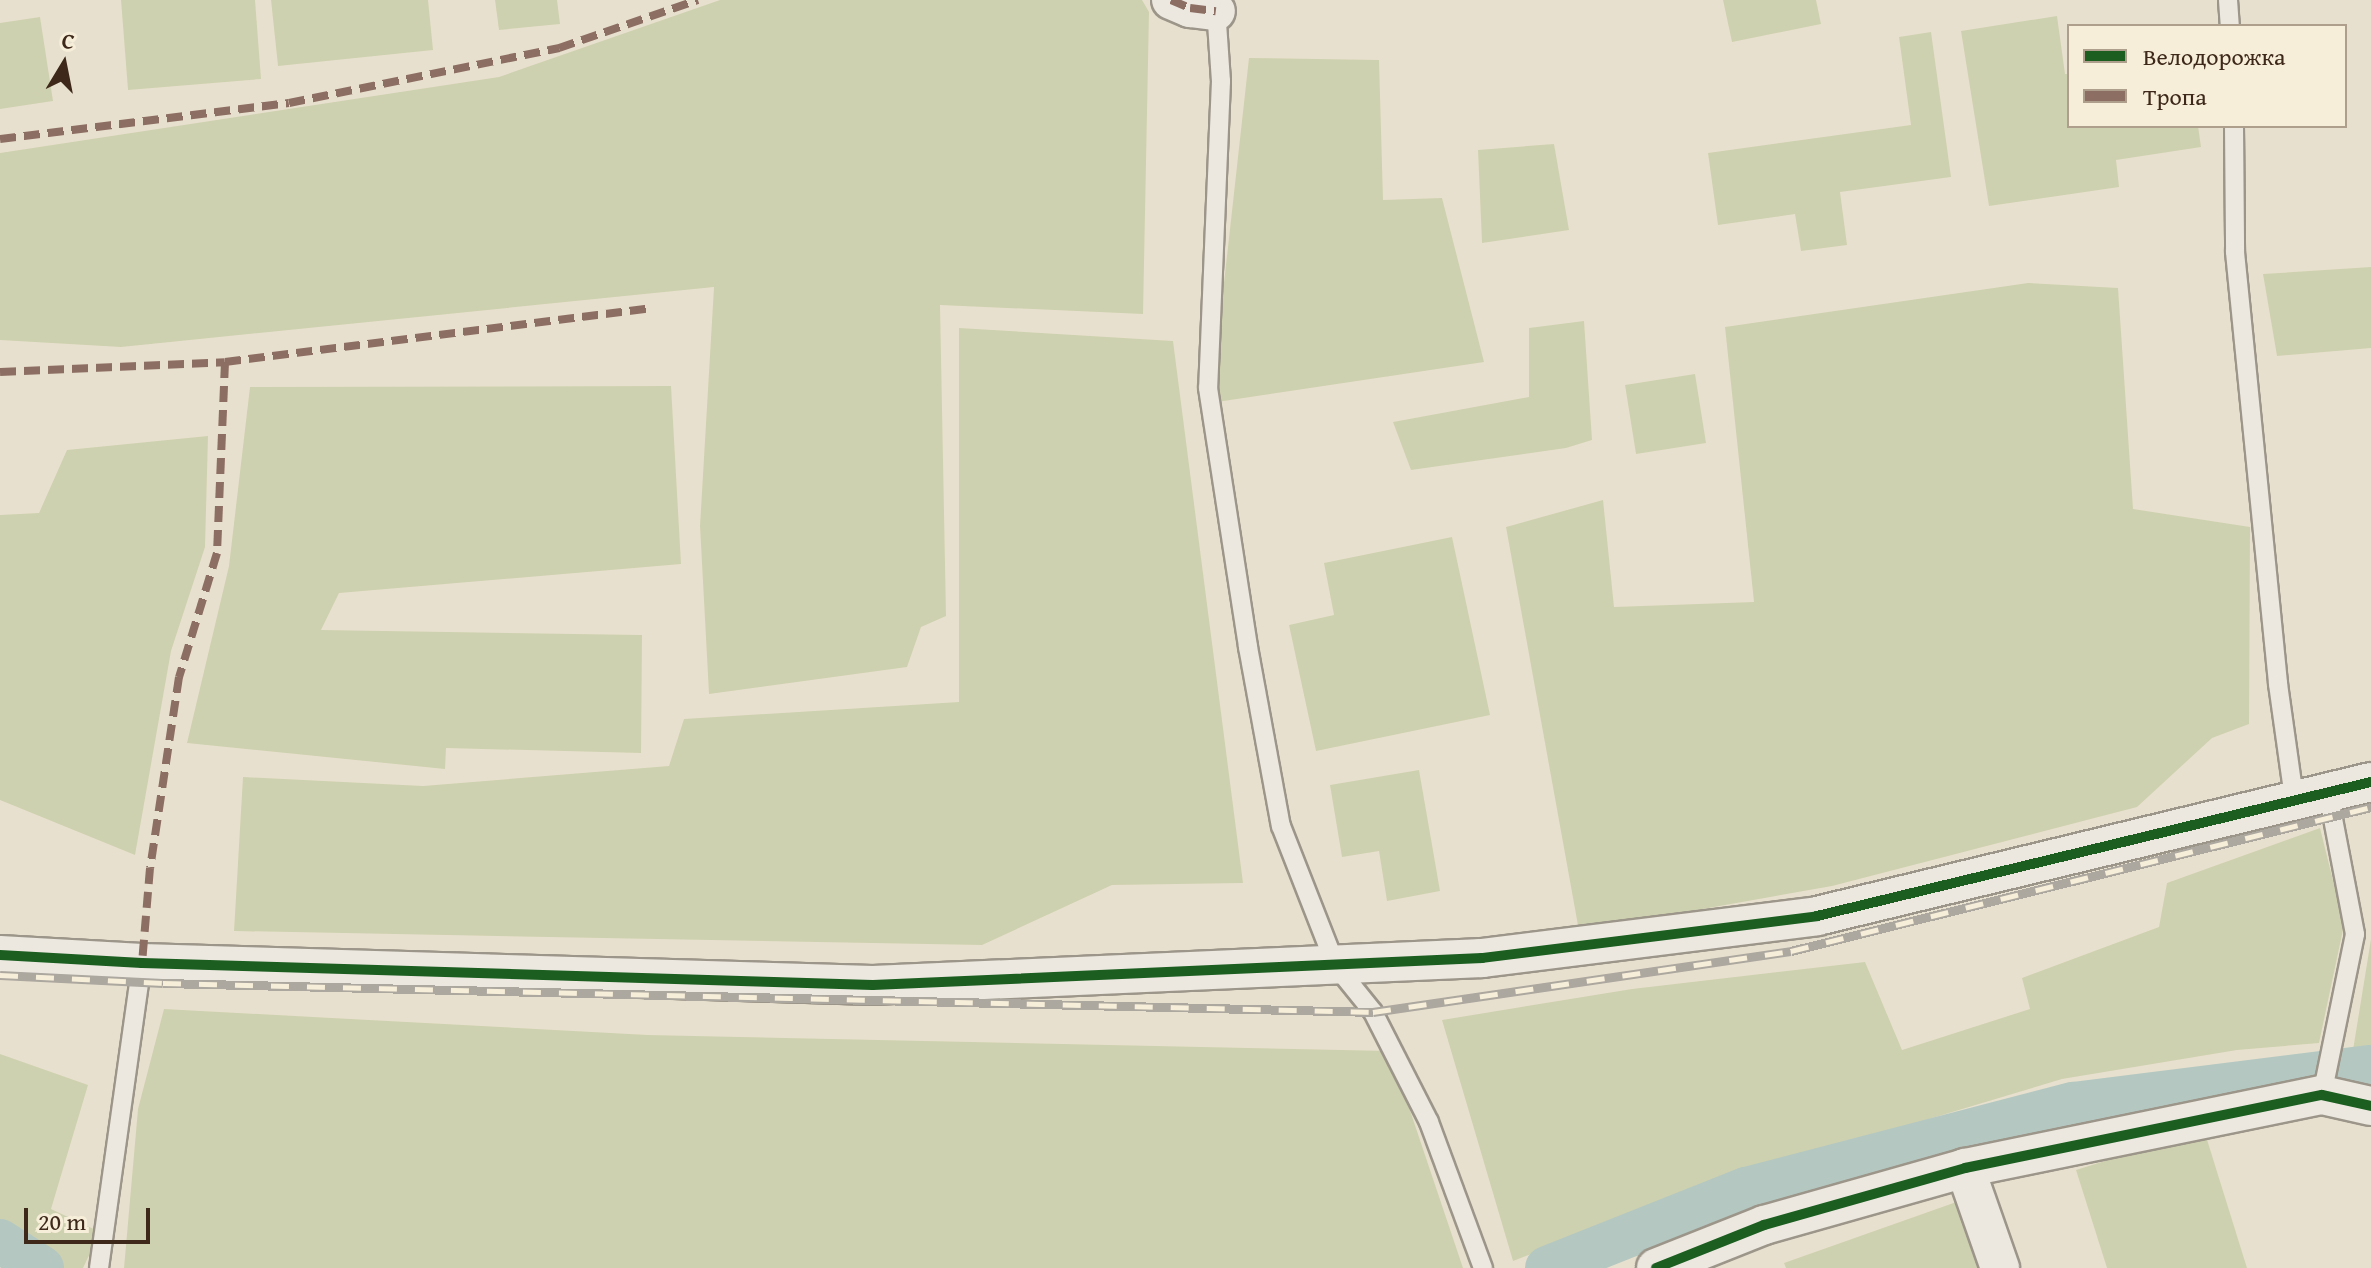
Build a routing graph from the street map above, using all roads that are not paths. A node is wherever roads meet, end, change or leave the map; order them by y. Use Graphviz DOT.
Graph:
graph roads {
  1 [pos="1171,0"];
  2 [pos="2228,0"];
  3 [pos="1215,6"];
  4 [pos="2230,24"];
  5 [pos="2234,128"];
  6 [pos="2371,782"];
  7 [pos="2311,795"];
  8 [pos="0,955"];
  9 [pos="142,963"];
  10 [pos="1336,966"];
  11 [pos="2324,1088"];
  12 [pos="2371,1106"];
  13 [pos="1965,1168"];
  14 [pos="1482,1265"];
  15 [pos="99,1268"];
  16 [pos="1656,1268"];
  17 [pos="2000,1268"];
  1 -- 3 [label="street"];
  2 -- 4 [label="lane"];
  3 -- 10 [label="lane"];
  5 -- 7 [label="lane"];
  6 -- 7 [label="street"];
  7 -- 10 [label="street"];
  7 -- 11 [label="lane"];
  8 -- 9 [label="street"];
  9 -- 10 [label="street"];
  9 -- 15 [label="lane"];
  10 -- 14 [label="lane"];
  11 -- 12 [label="street"];
  11 -- 13 [label="street"];
  13 -- 16 [label="street"];
  13 -- 17 [label="street"];
}
